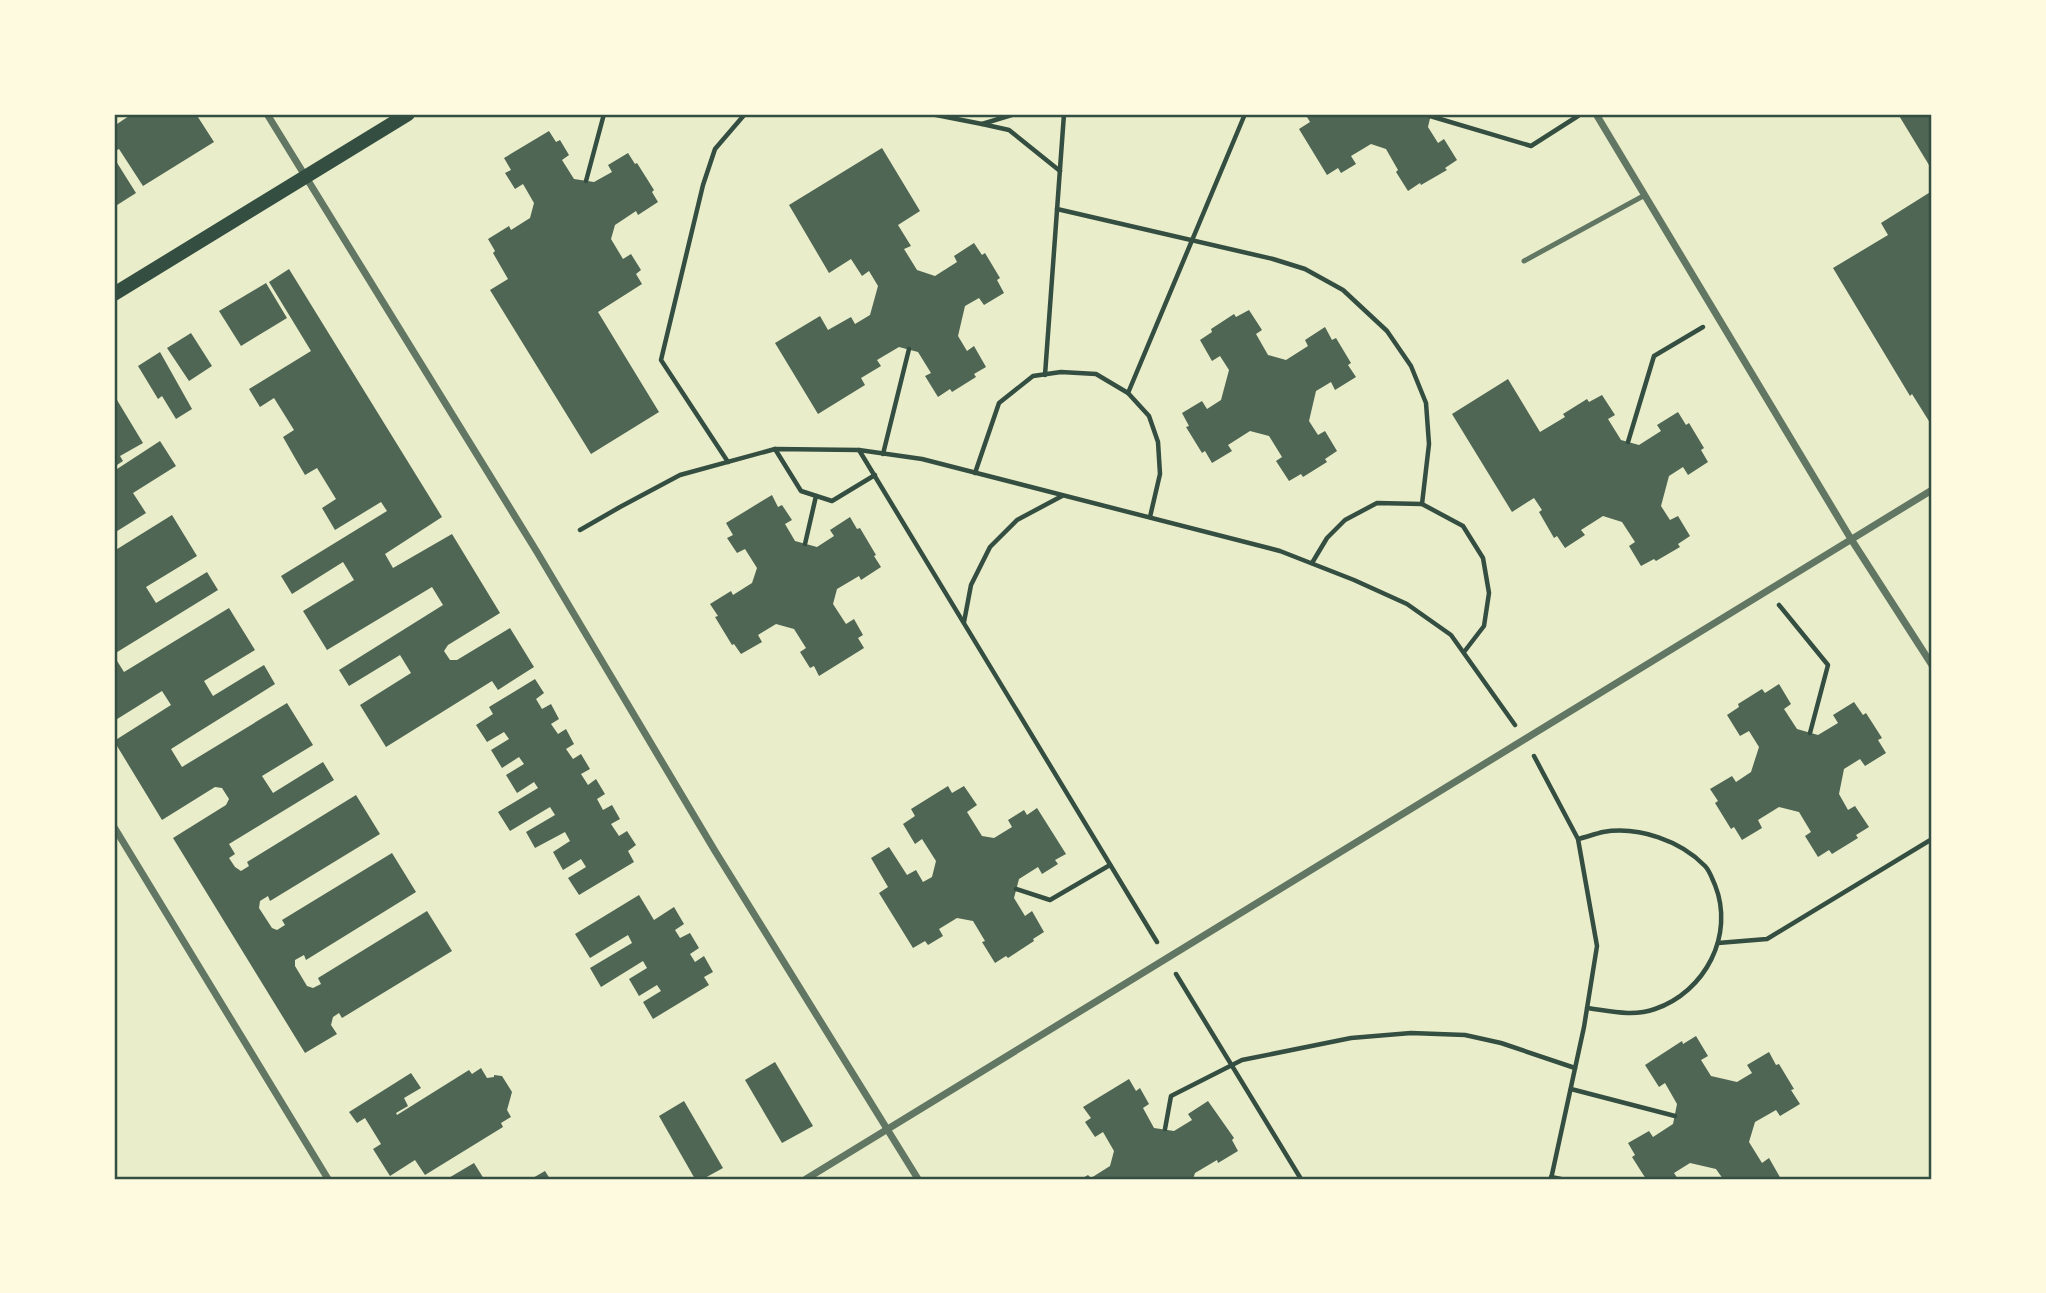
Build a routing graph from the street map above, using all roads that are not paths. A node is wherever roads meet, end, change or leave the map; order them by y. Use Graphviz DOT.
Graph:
graph roads {
  1 [pos="267,114"];
  2 [pos="408,114"];
  3 [pos="1597,114"];
  4 [pos="306,176"];
  5 [pos="1645,195"];
  6 [pos="1524,261"];
  7 [pos="114,294"];
  8 [pos="1932,490"];
  9 [pos="1851,539"];
  10 [pos="1932,665"];
  11 [pos="114,827"];
  12 [pos="888,1129"];
  13 [pos="328,1179"];
  14 [pos="806,1179"];
  15 [pos="918,1179"];
  1 -- 4 [label="street"];
  2 -- 4 [label="main road"];
  3 -- 5 [label="street"];
  4 -- 7 [label="main road"];
  4 -- 12 [label="street"];
  5 -- 6 [label="lane"];
  5 -- 9 [label="street"];
  8 -- 9 [label="street"];
  9 -- 10 [label="street"];
  9 -- 12 [label="street"];
  11 -- 13 [label="street"];
  12 -- 14 [label="street"];
  12 -- 15 [label="street"];
}
